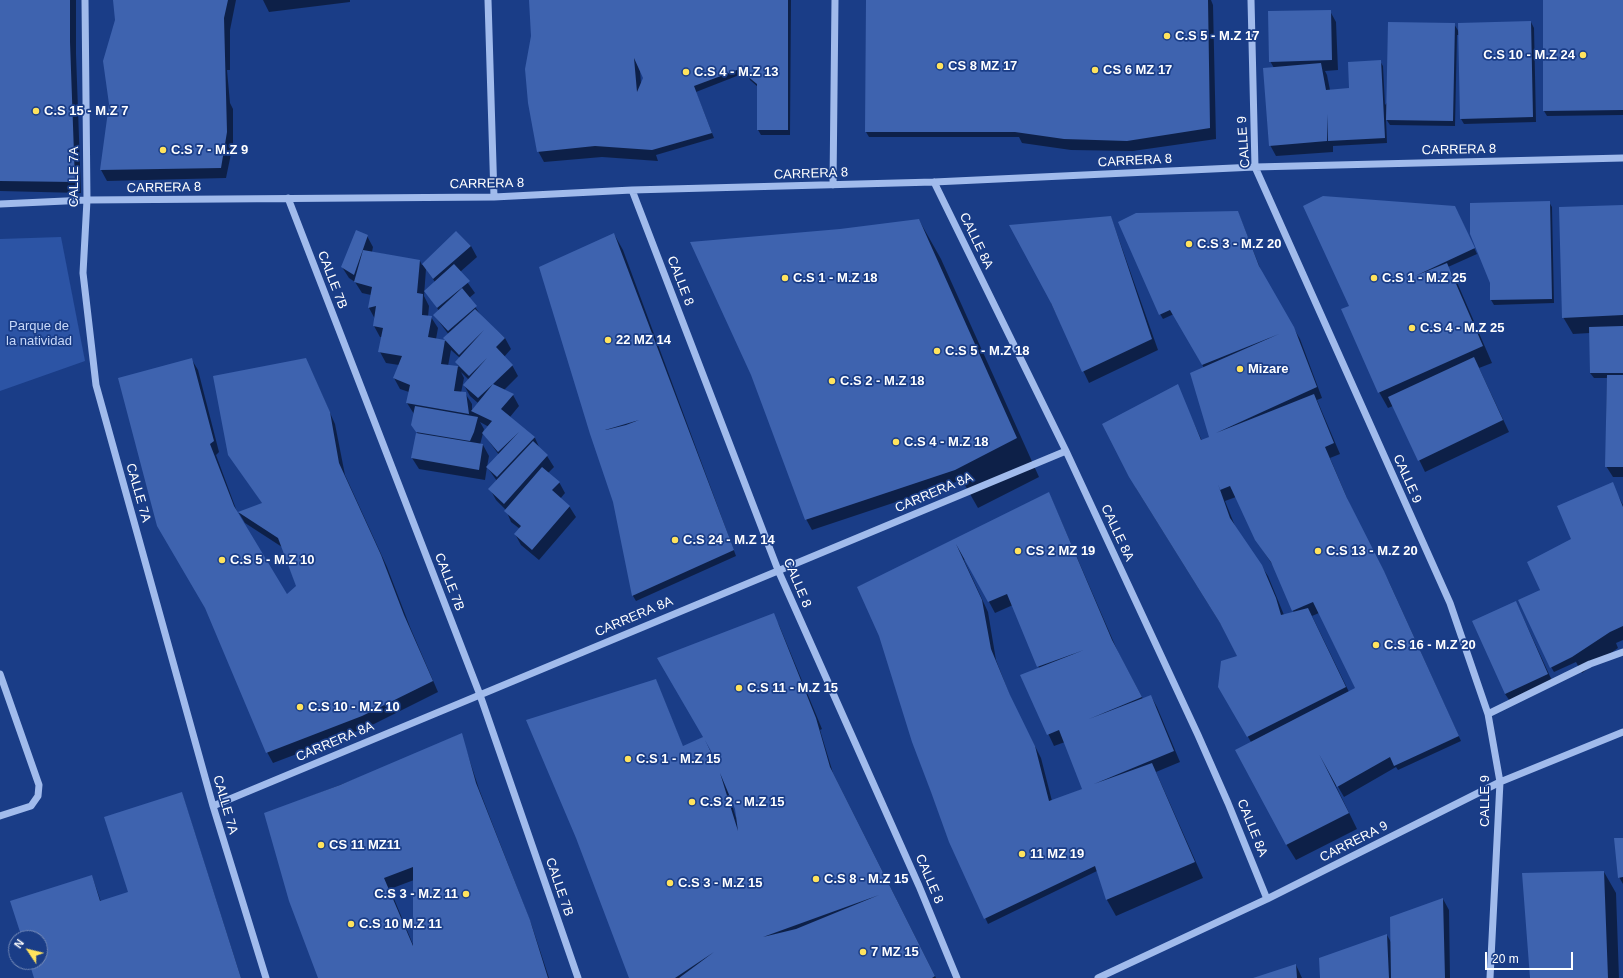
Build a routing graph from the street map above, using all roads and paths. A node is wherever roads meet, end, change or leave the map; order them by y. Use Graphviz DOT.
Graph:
graph roads {
  1 [pos="85,0"];
  2 [pos="488,0"];
  3 [pos="835,0"];
  4 [pos="1251,0"];
  5 [pos="1623,158"];
  6 [pos="1255,167"];
  7 [pos="934,182"];
  8 [pos="834,185"];
  9 [pos="632,190"];
  10 [pos="494,197"];
  11 [pos="288,198"];
  12 [pos="87,200"];
  13 [pos="0,204"];
  14 [pos="1066,451"];
  15 [pos="778,570"];
  16 [pos="1623,652"];
  17 [pos="0,674"];
  18 [pos="480,695"];
  19 [pos="1488,714"];
  20 [pos="1623,732"];
  21 [pos="1500,782"];
  22 [pos="213,806"];
  23 [pos="0,816"];
  24 [pos="1267,899"];
  25 [pos="266,978"];
  26 [pos="578,978"];
  27 [pos="957,978"];
  28 [pos="1098,978"];
  29 [pos="1490,978"];
  1 -- 12 [label="street, CALLE 7A"];
  2 -- 10 [label="street"];
  3 -- 8 [label="street"];
  4 -- 6 [label="street, CALLE 9"];
  5 -- 6 [label="street, CARRERA 8"];
  6 -- 7 [label="street, CARRERA 8"];
  6 -- 19 [label="street, CALLE 9"];
  7 -- 8 [label="street, CARRERA 8"];
  7 -- 14 [label="street, CALLE 8A"];
  8 -- 9 [label="street, CARRERA 8"];
  9 -- 10 [label="street, CARRERA 8"];
  9 -- 15 [label="street, CALLE 8"];
  10 -- 11 [label="street, CARRERA 8"];
  11 -- 12 [label="street, CARRERA 8"];
  11 -- 18 [label="street, CALLE 7B"];
  12 -- 13 [label="street, CARRERA 8"];
  12 -- 22 [label="street, CALLE 7A"];
  14 -- 15 [label="street, CARRERA 8A"];
  14 -- 24 [label="street, CALLE 8A"];
  15 -- 18 [label="street, CARRERA 8A"];
  15 -- 27 [label="street, CALLE 8"];
  16 -- 19 [label="street"];
  17 -- 23 [label="street"];
  18 -- 22 [label="street, CARRERA 8A"];
  18 -- 26 [label="street, CALLE 7B"];
  19 -- 21 [label="street, CALLE 9"];
  20 -- 21 [label="street, CARRERA 9"];
  21 -- 24 [label="street, CARRERA 9"];
  21 -- 29 [label="street, CALLE 9"];
  22 -- 25 [label="street, CALLE 7A"];
  24 -- 28 [label="street, CARRERA 9"];
}
